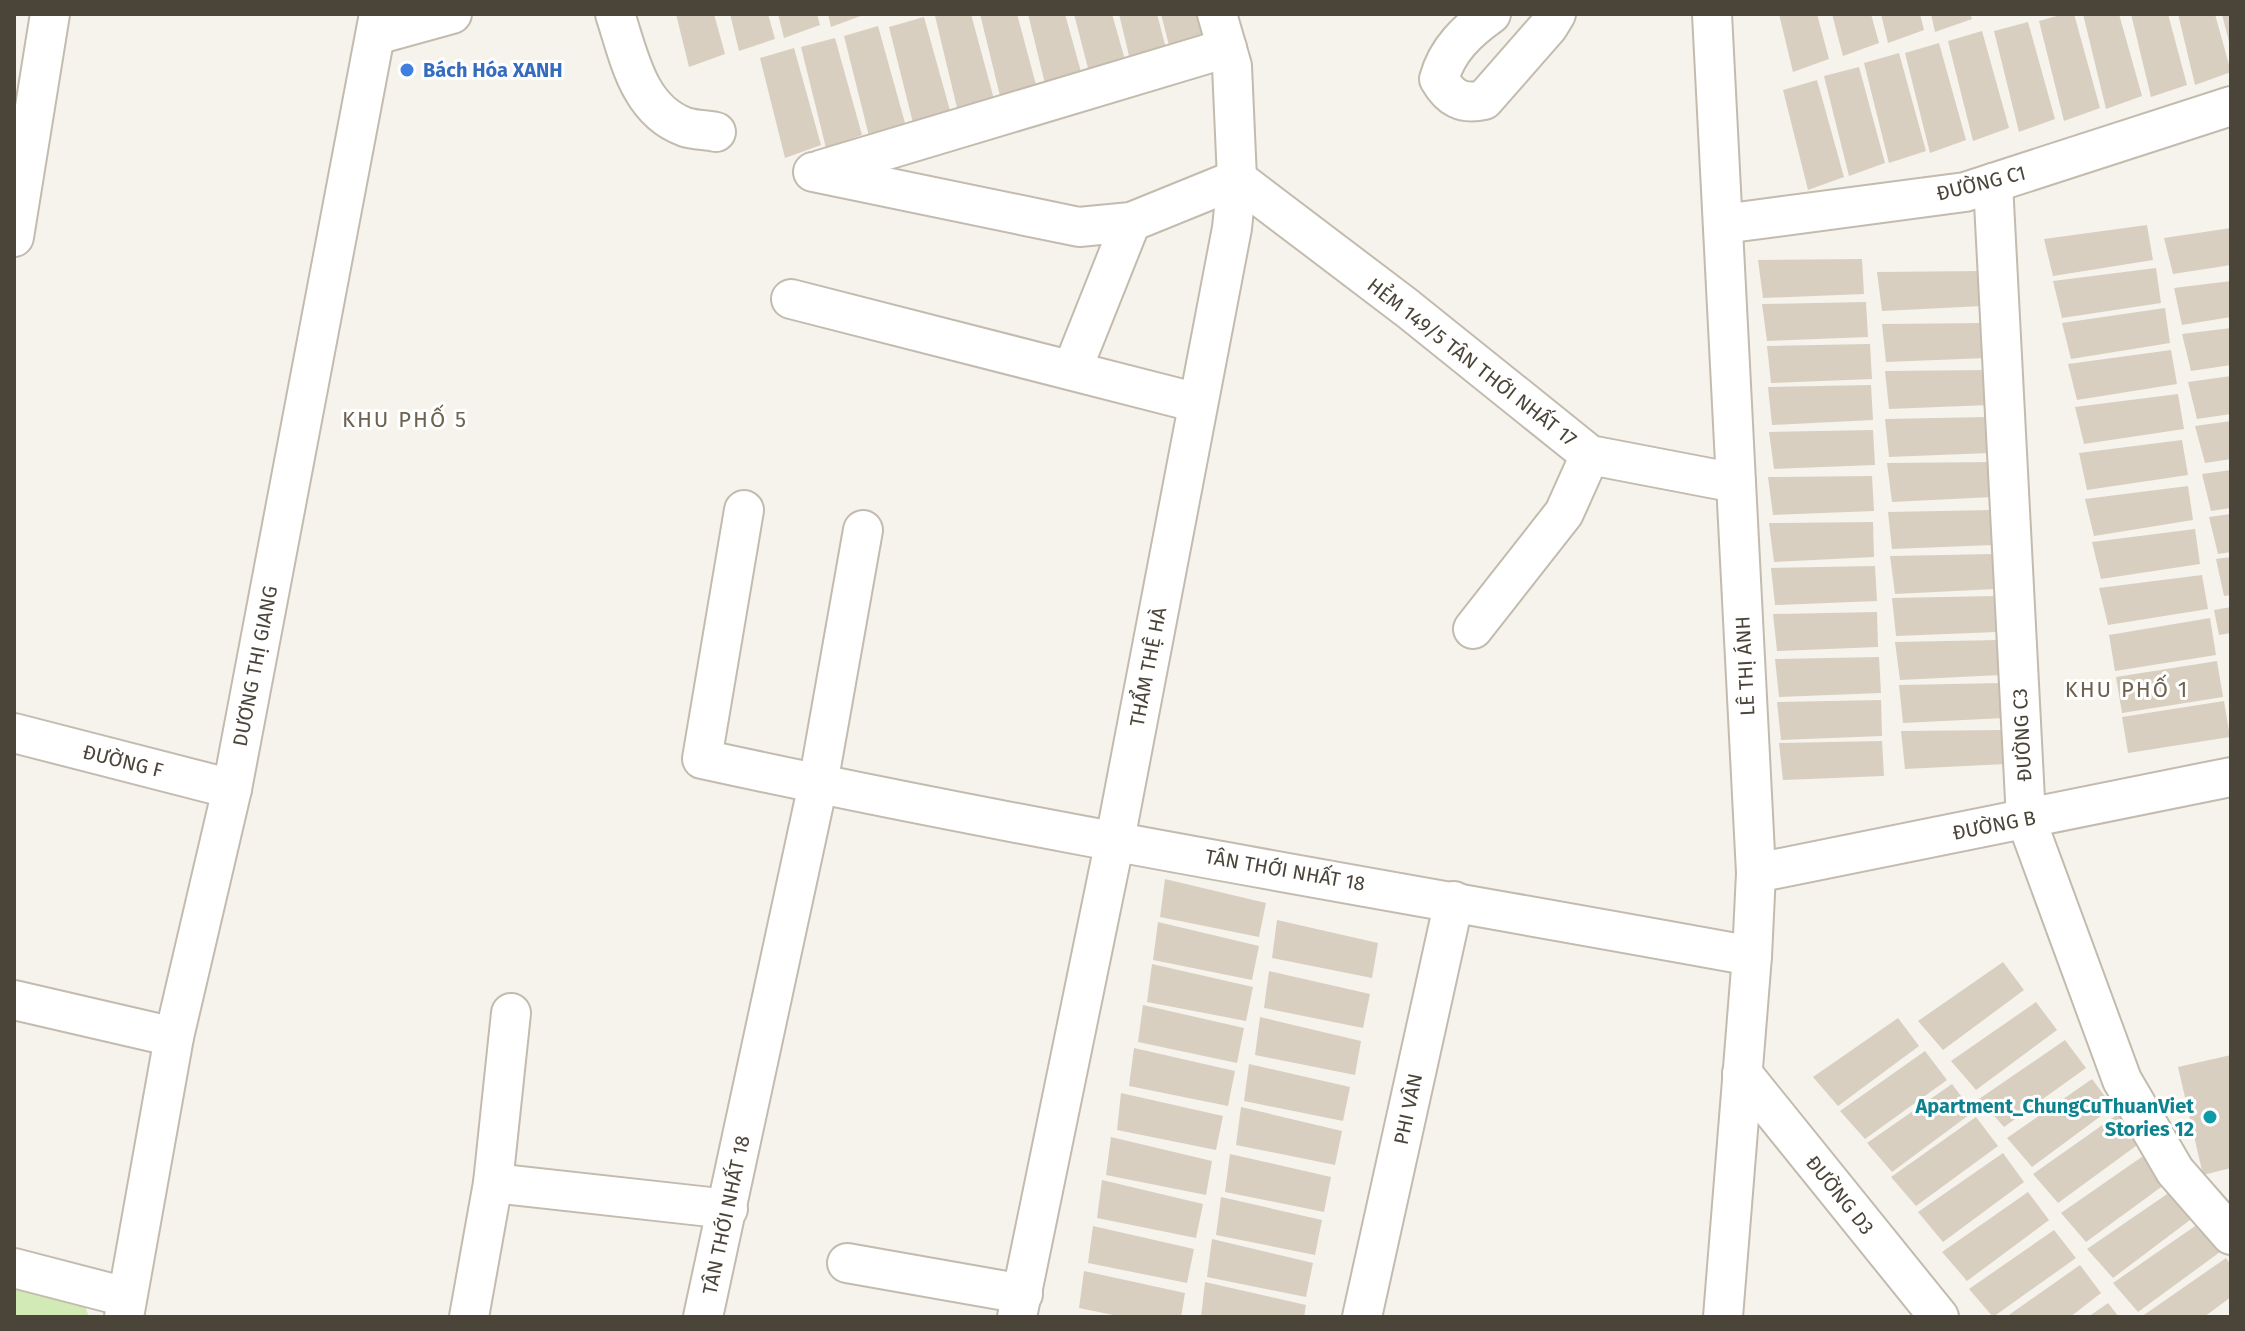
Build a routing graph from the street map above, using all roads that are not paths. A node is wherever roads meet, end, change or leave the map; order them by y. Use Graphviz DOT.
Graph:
graph roads {
  1 [pos="50,14"];
  2 [pos="452,14"];
  3 [pos="615,14"];
  4 [pos="1491,14"];
  5 [pos="1556,14"];
  6 [pos="1712,14"];
  7 [pos="378,24"];
  8 [pos="1222,31"];
  9 [pos="2231,106"];
  10 [pos="716,132"];
  11 [pos="19,173"];
  12 [pos="1237,179"];
  13 [pos="1993,183"];
  14 [pos="1131,222"];
  15 [pos="1723,224"];
  16 [pos="14,237"];
  17 [pos="791,299"];
  18 [pos="1072,370"];
  19 [pos="1198,403"];
  20 [pos="1590,455"];
  21 [pos="1736,483"];
  22 [pos="744,510"];
  23 [pos="863,530"];
  24 [pos="1473,629"];
  25 [pos="14,733"];
  26 [pos="2231,777"];
  27 [pos="818,784"];
  28 [pos="232,789"];
  29 [pos="2026,819"];
  30 [pos="1115,840"];
  31 [pos="1756,873"];
  32 [pos="1454,901"];
  33 [pos="1752,956"];
  34 [pos="14,1000"];
  35 [pos="511,1013"];
  36 [pos="174,1037"];
  37 [pos="1742,1073"];
  38 [pos="493,1183"];
  39 [pos="728,1209"];
  40 [pos="2231,1235"];
  41 [pos="847,1263"];
  42 [pos="14,1268"];
  43 [pos="1020,1306"];
  44 [pos="125,1307"];
  45 [pos="469,1317"];
  46 [pos="703,1317"];
  47 [pos="1362,1317"];
  48 [pos="1723,1317"];
  49 [pos="1939,1317"];
  1 -- 11 [label="street"];
  2 -- 7 [label="street"];
  3 -- 10 [label="street"];
  4 -- 5 [label="street"];
  6 -- 15 [label="street, LÊ THỊ ÁNH"];
  7 -- 28 [label="street, DƯƠNG THỊ GIANG"];
  8 -- 12 [label="street, THẨM THỆ HÀ"];
  8 -- 14 [label="street"];
  9 -- 13 [label="street, ĐƯỜNG C1"];
  11 -- 16 [label="street"];
  12 -- 14 [label="street"];
  12 -- 19 [label="street, THẨM THỆ HÀ"];
  12 -- 20 [label="street, HẺM 149/5 TÂN THỚI NHẤT 17"];
  13 -- 15 [label="street, ĐƯỜNG C1"];
  13 -- 29 [label="street, ĐƯỜNG C3"];
  14 -- 18 [label="street"];
  15 -- 21 [label="street, LÊ THỊ ÁNH"];
  17 -- 18 [label="street"];
  18 -- 19 [label="street"];
  19 -- 30 [label="street, THẨM THỆ HÀ"];
  20 -- 21 [label="street, HẺM 149/5 TÂN THỚI NHẤT 17"];
  20 -- 24 [label="street"];
  21 -- 31 [label="street, LÊ THỊ ÁNH"];
  22 -- 27 [label="street, TÂN THỚI NHẤT 18"];
  23 -- 27 [label="street, TÂN THỚI NHẤT 18"];
  25 -- 28 [label="street, ĐƯỜNG F"];
  26 -- 29 [label="street, ĐƯỜNG B"];
  27 -- 30 [label="street, TÂN THỚI NHẤT 18"];
  27 -- 39 [label="street, TÂN THỚI NHẤT 18"];
  28 -- 36 [label="street, DƯƠNG THỊ GIANG"];
  29 -- 31 [label="street, ĐƯỜNG B"];
  29 -- 40 [label="street, ĐƯỜNG C3"];
  30 -- 32 [label="street, TÂN THỚI NHẤT 18"];
  30 -- 43 [label="street, THẨM THỆ HÀ"];
  31 -- 33 [label="street, LÊ THỊ ÁNH"];
  32 -- 33 [label="street, TÂN THỚI NHẤT 18"];
  32 -- 47 [label="street, PHI VÂN"];
  33 -- 37 [label="street, LÊ THỊ ÁNH"];
  34 -- 36 [label="street"];
  35 -- 38 [label="street"];
  36 -- 44 [label="street, DƯƠNG THỊ GIANG"];
  37 -- 48 [label="street, LÊ THỊ ÁNH"];
  37 -- 49 [label="street, ĐƯỜNG D3"];
  38 -- 39 [label="street"];
  38 -- 45 [label="street"];
  39 -- 46 [label="street, TÂN THỚI NHẤT 18"];
  41 -- 43 [label="street"];
  42 -- 44 [label="street"];
}
